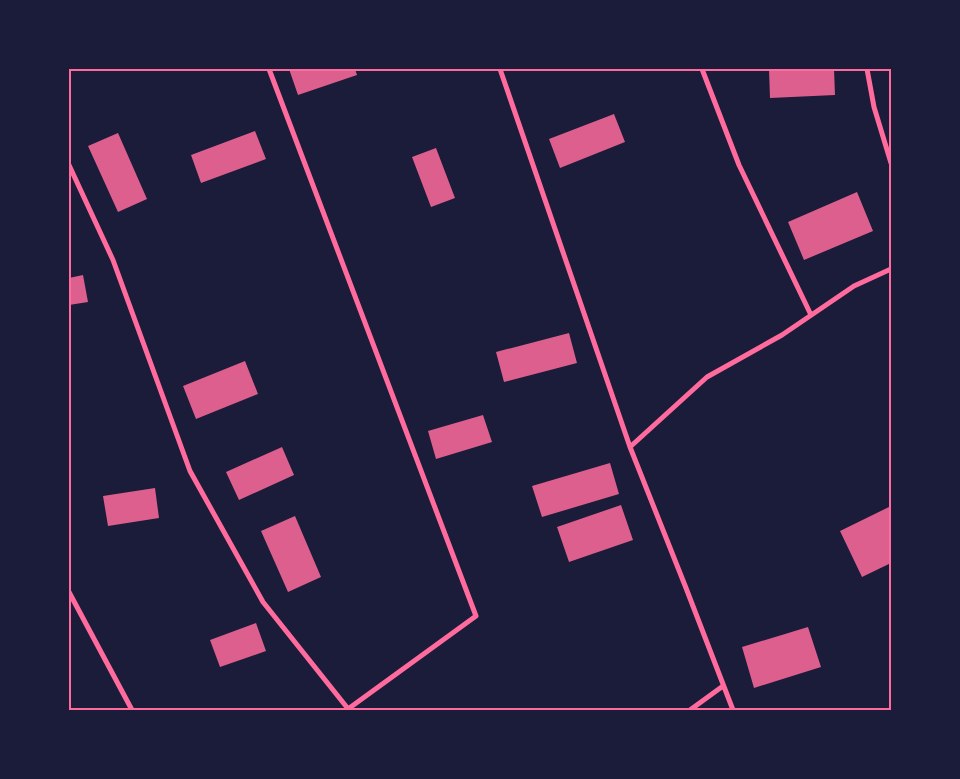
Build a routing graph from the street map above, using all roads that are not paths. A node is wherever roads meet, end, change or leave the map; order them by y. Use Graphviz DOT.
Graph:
graph roads {
  1 [pos="268,69"];
  2 [pos="500,69"];
  3 [pos="702,69"];
  4 [pos="867,69"];
  5 [pos="891,163"];
  6 [pos="69,165"];
  7 [pos="891,269"];
  8 [pos="811,315"];
  9 [pos="630,447"];
  10 [pos="69,592"];
  11 [pos="724,686"];
  12 [pos="132,710"];
  13 [pos="349,710"];
  14 [pos="690,710"];
  15 [pos="733,710"];
  1 -- 13 [label="street"];
  2 -- 9 [label="street"];
  3 -- 8 [label="street"];
  4 -- 5 [label="street"];
  6 -- 13 [label="street"];
  7 -- 8 [label="street"];
  8 -- 9 [label="street"];
  9 -- 11 [label="street"];
  10 -- 12 [label="street"];
  11 -- 14 [label="street"];
  11 -- 15 [label="street"];
}
